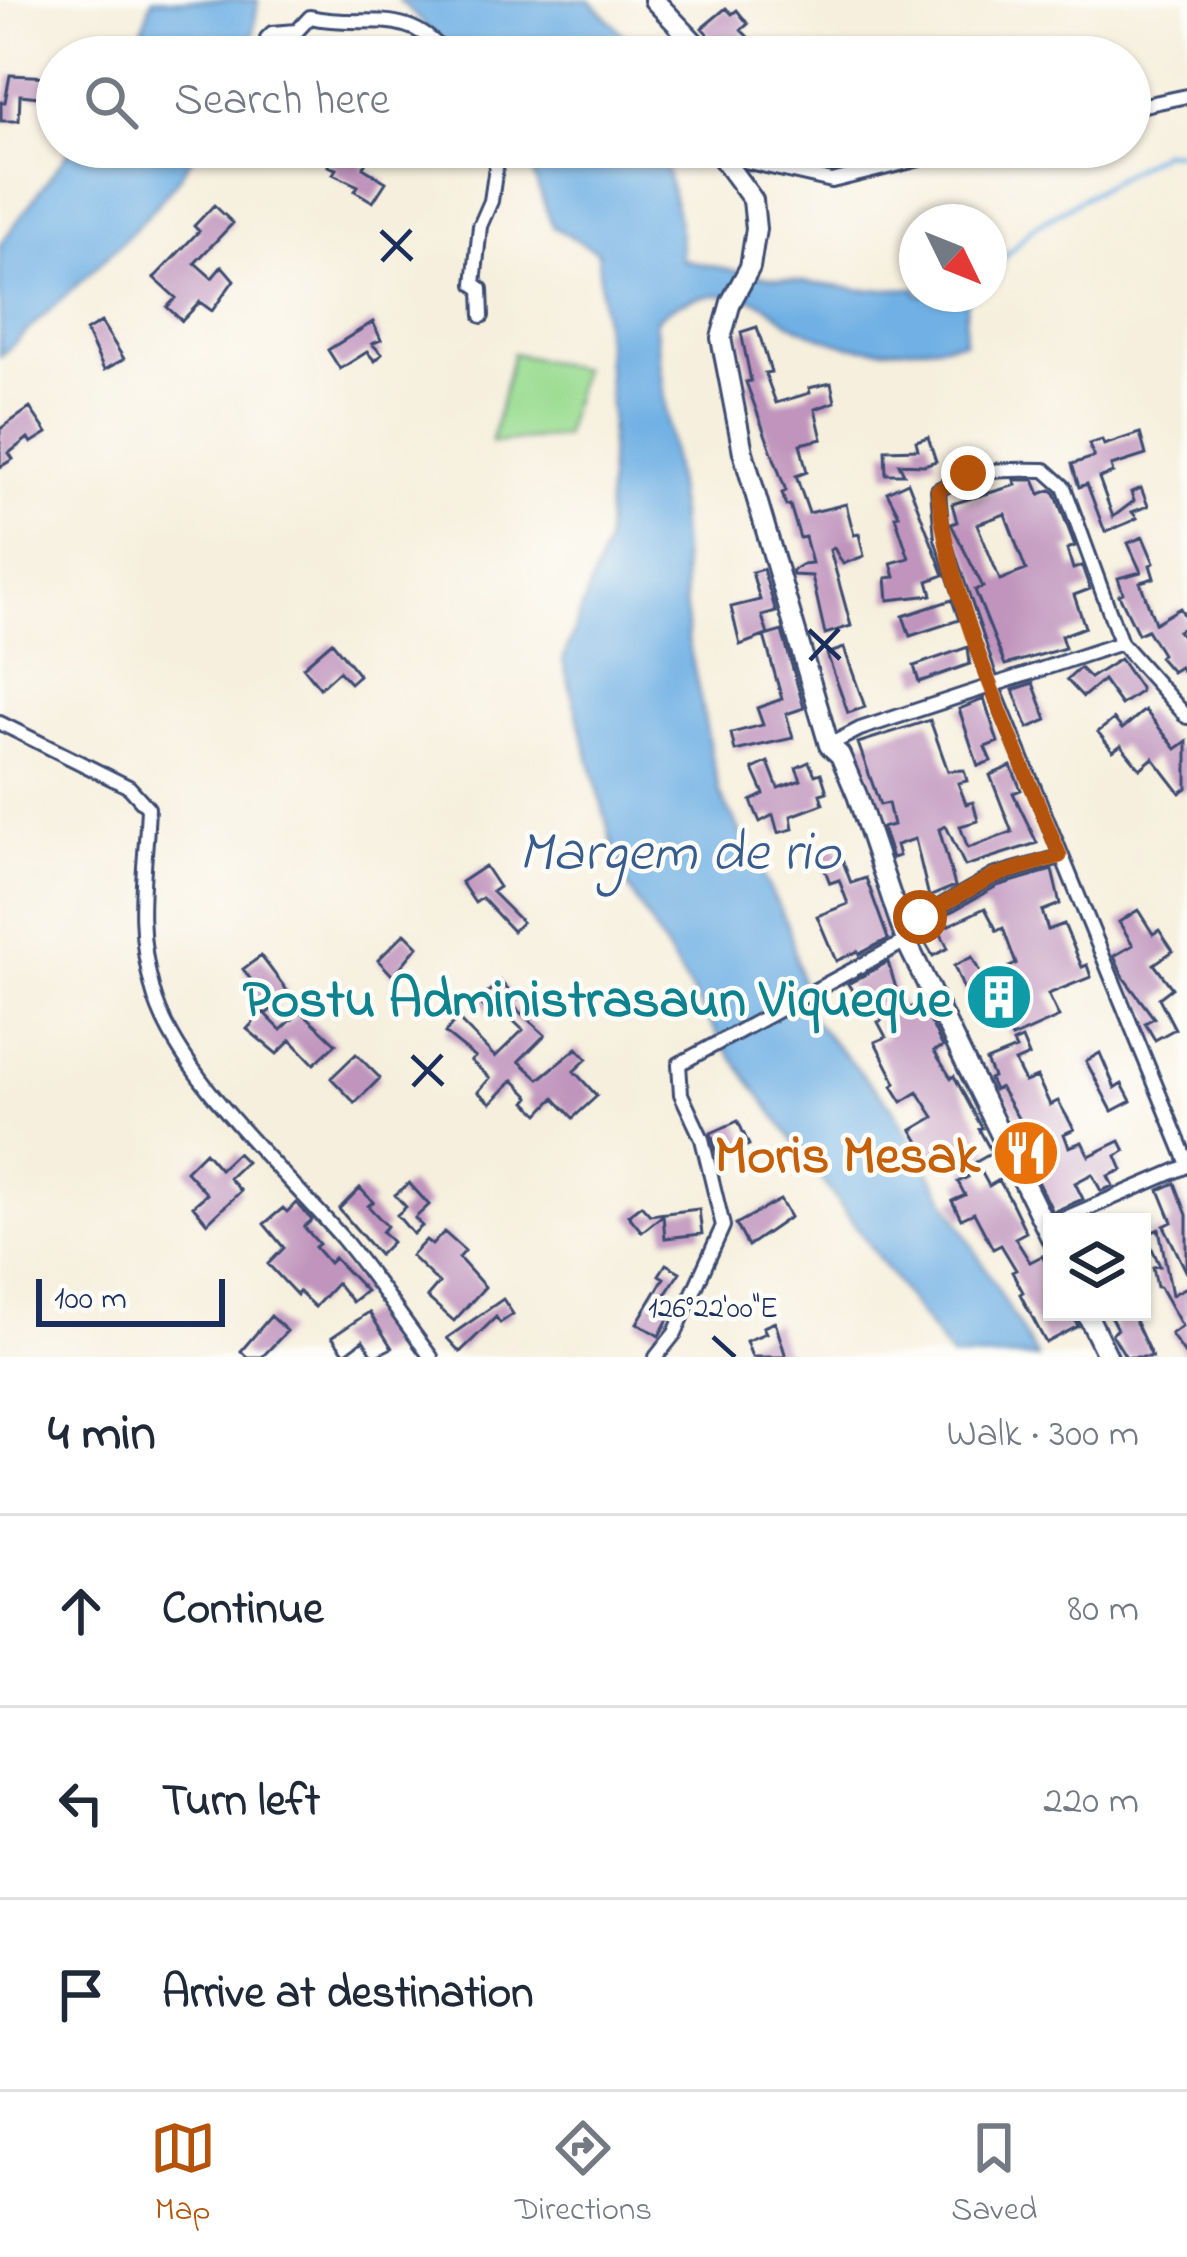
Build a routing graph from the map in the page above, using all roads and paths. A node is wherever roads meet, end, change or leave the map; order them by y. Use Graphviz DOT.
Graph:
graph roads {
  1 [pos="654,0"];
  2 [pos="269,36"];
  3 [pos="426,36"];
  4 [pos="688,36"];
  5 [pos="1187,97"];
  6 [pos="1151,104"];
  7 [pos="496,168"];
  8 [pos="729,168"];
  9 [pos="782,168"];
  10 [pos="884,168"];
  11 [pos="482,316"];
  12 [pos="1121,643"];
  13 [pos="992,685"];
  14 [pos="1187,718"];
  15 [pos="0,723"];
  16 [pos="830,745"];
  17 [pos="1060,856"];
  18 [pos="906,941"];
  19 [pos="1187,1164"];
  20 [pos="1044,1213"];
  21 [pos="1084,1213"];
  22 [pos="1091,1321"];
  23 [pos="431,1357"];
  24 [pos="656,1357"];
  25 [pos="1108,1357"];
  1 -- 4 [label="main road"];
  2 -- 3 [label="street"];
  5 -- 6 [label="street"];
  7 -- 11 [label="street"];
  8 -- 16 [label="main road"];
  9 -- 10 [label="street"];
  12 -- 13 [label="street"];
  12 -- 13 [label="street"];
  12 -- 14 [label="street"];
  13 -- 16 [label="street"];
  13 -- 17 [label="street"];
  15 -- 23 [label="street"];
  16 -- 18 [label="main road"];
  17 -- 18 [label="street"];
  17 -- 19 [label="street"];
  18 -- 20 [label="main road"];
  18 -- 24 [label="street"];
  19 -- 21 [label="street"];
  22 -- 25 [label="main road"];
}
